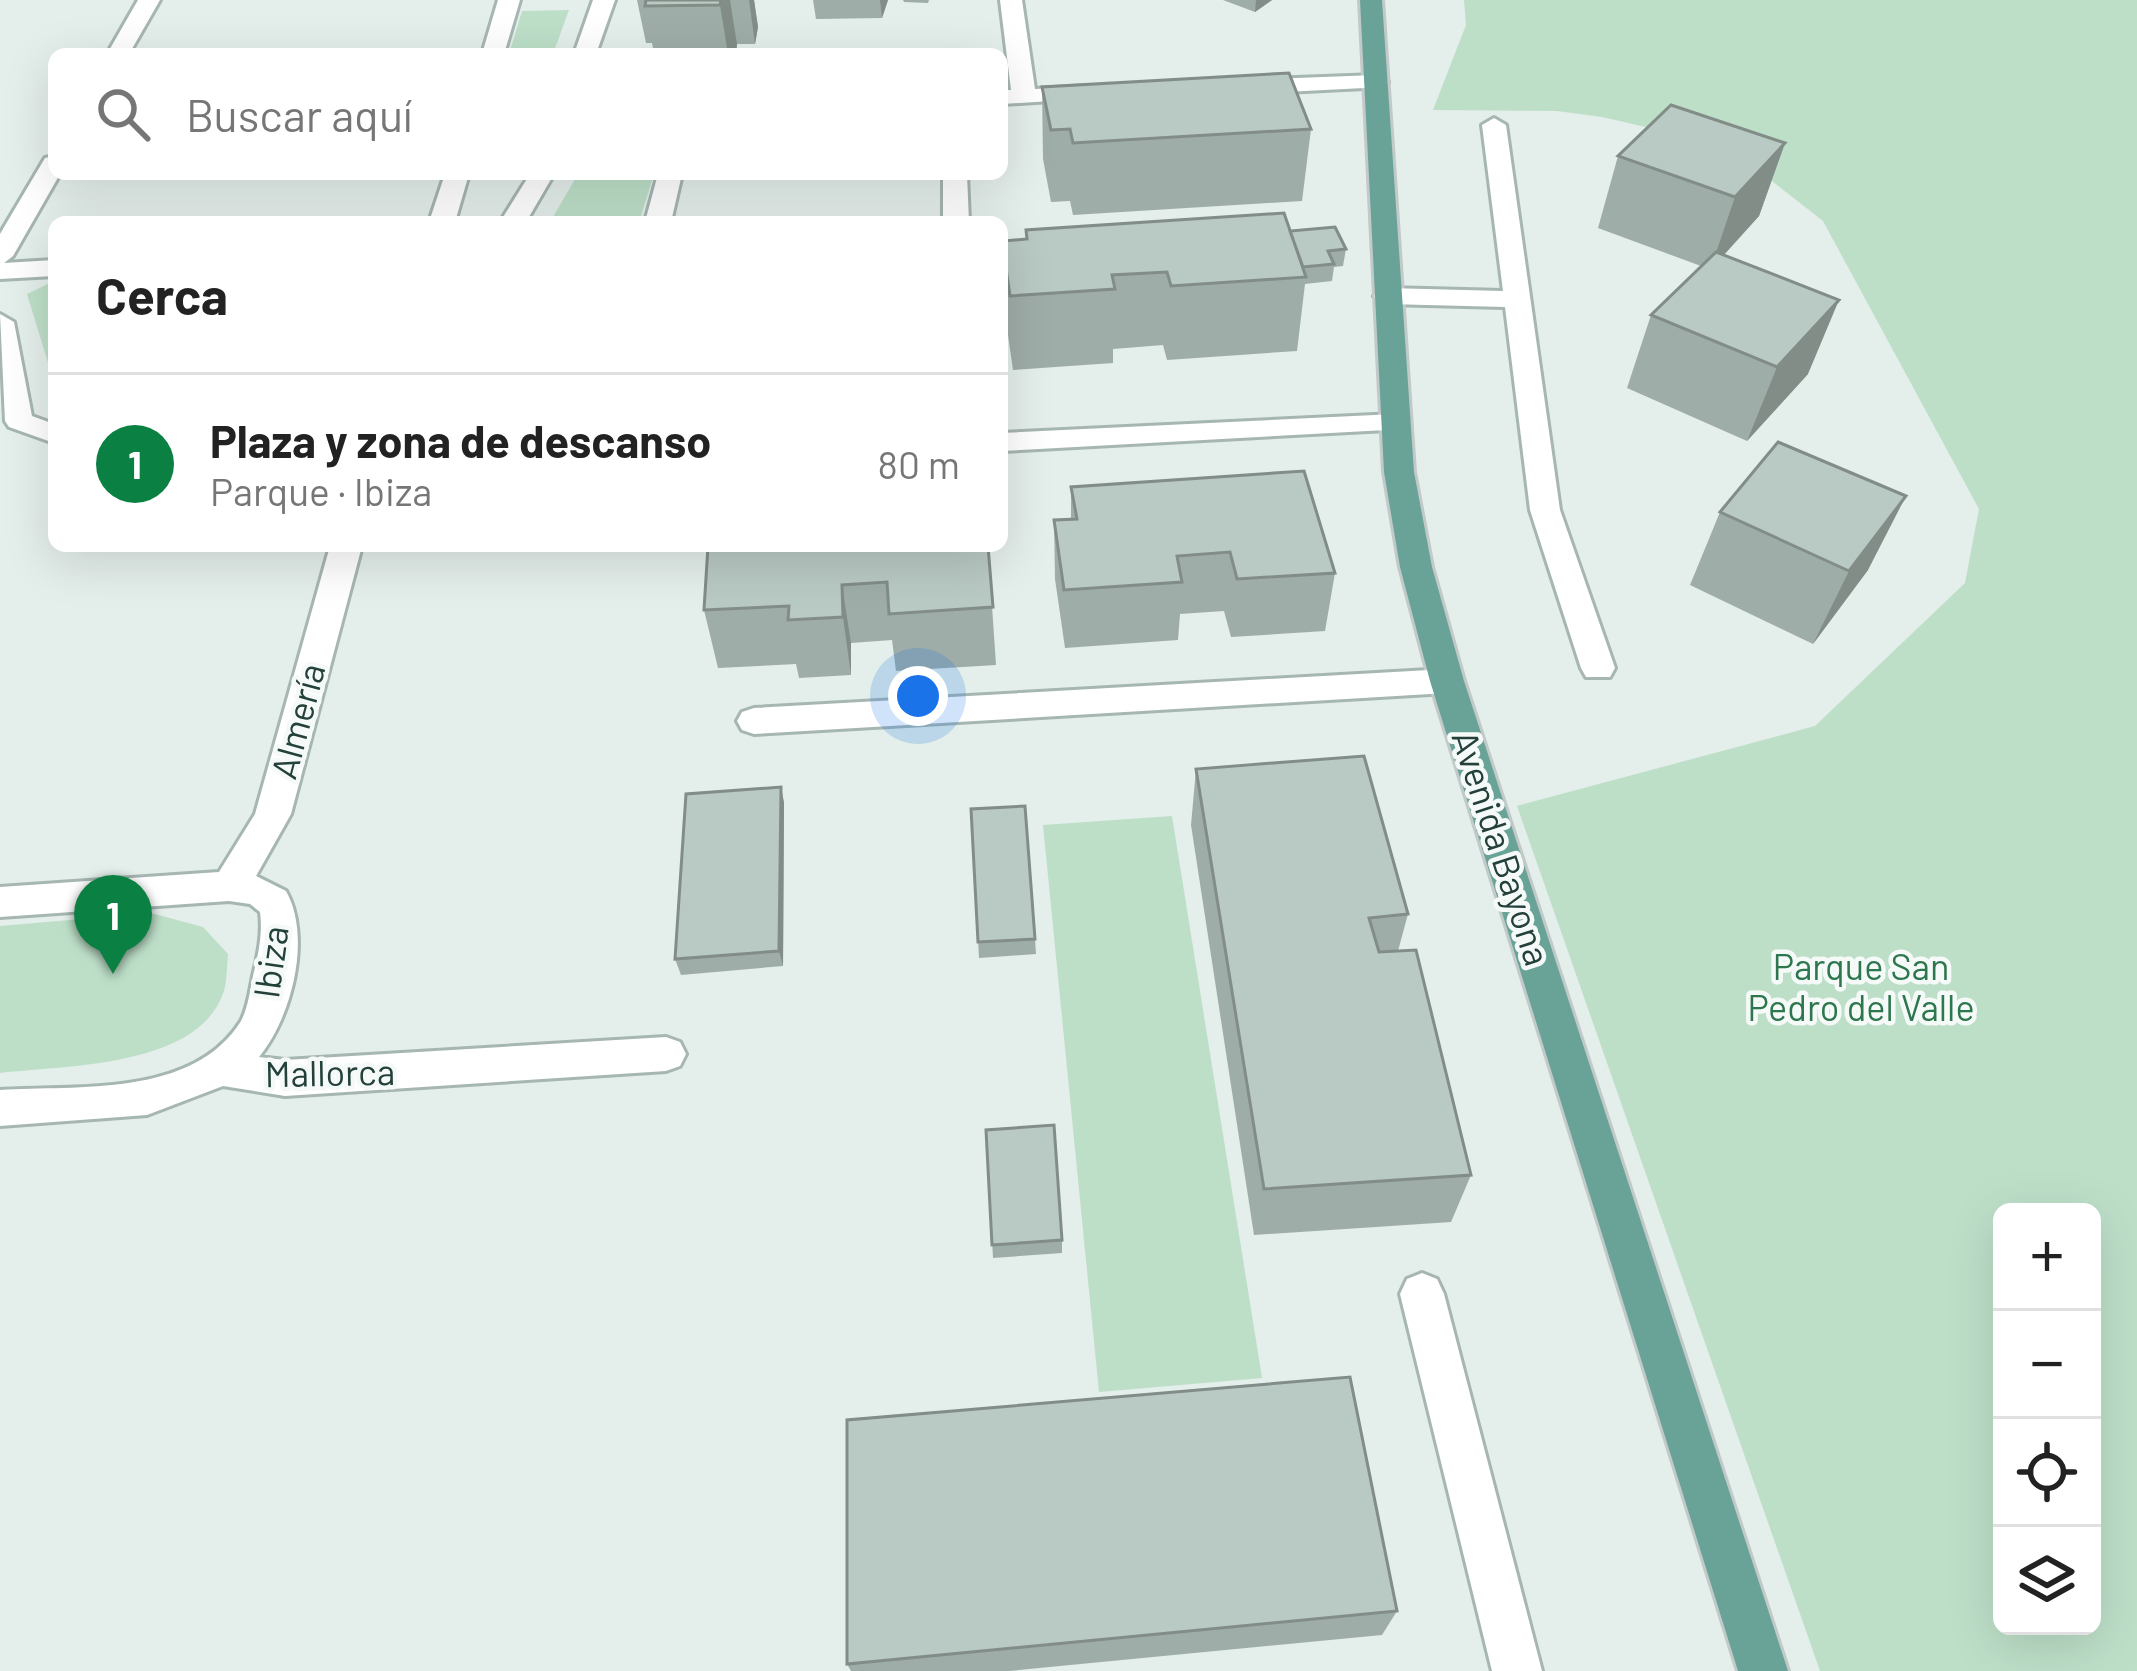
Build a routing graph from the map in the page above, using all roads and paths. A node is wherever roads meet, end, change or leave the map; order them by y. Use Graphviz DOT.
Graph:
graph roads {
  1 [pos="149,0"];
  2 [pos="509,0"];
  3 [pos="604,0"];
  4 [pos="1011,0"];
  5 [pos="1371,0"];
  6 [pos="121,48"];
  7 [pos="495,48"];
  8 [pos="587,48"];
  9 [pos="1376,82"];
  10 [pos="1225,88"];
  11 [pos="1114,92"];
  12 [pos="1013,97"];
  13 [pos="1493,125"];
  14 [pos="48,173"];
  15 [pos="456,180"];
  16 [pos="538,180"];
  17 [pos="668,180"];
  18 [pos="955,180"];
  19 [pos="444,216"];
  20 [pos="517,216"];
  21 [pos="660,216"];
  22 [pos="956,216"];
  23 [pos="0,256"];
  24 [pos="48,268"];
  25 [pos="0,271"];
  26 [pos="1387,296"];
  27 [pos="1518,299"];
  28 [pos="0,322"];
  29 [pos="48,414"];
  30 [pos="10,423"];
  31 [pos="1395,423"];
  32 [pos="48,432"];
  33 [pos="1008,442"];
  34 [pos="344,552"];
  35 [pos="1598,668"];
  36 [pos="1448,681"];
  37 [pos="754,721"];
  38 [pos="229,886"];
  39 [pos="0,902"];
  40 [pos="666,1054"];
  41 [pos="218,1069"];
  42 [pos="0,1108"];
  43 [pos="1422,1294"];
  44 [pos="1517,1671"];
  45 [pos="1762,1671"];
  1 -- 6 [label="street"];
  2 -- 7 [label="street"];
  3 -- 8 [label="street"];
  4 -- 12 [label="street"];
  5 -- 9 [label="main road, Avenida Bayona"];
  9 -- 10 [label="street"];
  9 -- 26 [label="main road, Avenida Bayona"];
  11 -- 12 [label="street"];
  13 -- 27 [label="street"];
  14 -- 23 [label="street"];
  15 -- 19 [label="street"];
  16 -- 20 [label="street"];
  17 -- 21 [label="street"];
  18 -- 22 [label="street"];
  24 -- 25 [label="street"];
  26 -- 27 [label="street"];
  26 -- 31 [label="main road, Avenida Bayona"];
  27 -- 35 [label="street"];
  28 -- 30 [label="street"];
  29 -- 30 [label="street"];
  30 -- 32 [label="street"];
  31 -- 33 [label="street"];
  31 -- 36 [label="main road, Avenida Bayona"];
  34 -- 38 [label="street, Almería"];
  36 -- 37 [label="street"];
  36 -- 45 [label="main road, Avenida Bayona"];
  38 -- 39 [label="street, Ibiza"];
  38 -- 41 [label="street, Ibiza"];
  40 -- 41 [label="street, Mallorca"];
  41 -- 42 [label="street, Mallorca"];
  43 -- 44 [label="street"];
}
